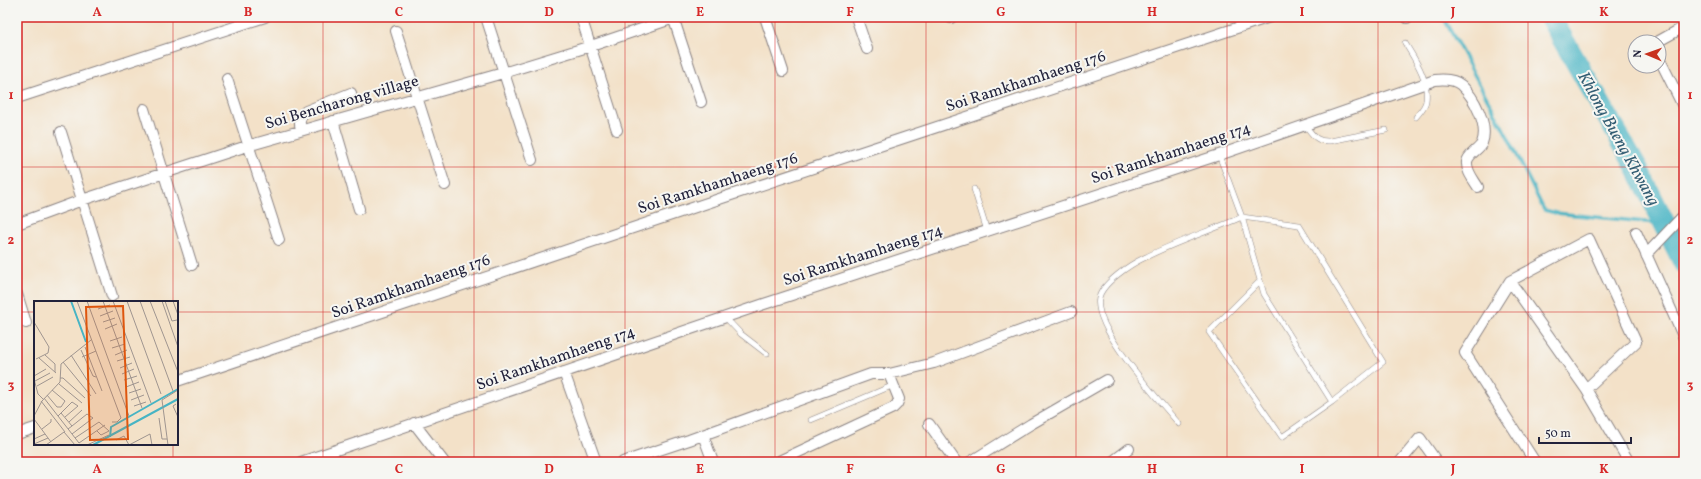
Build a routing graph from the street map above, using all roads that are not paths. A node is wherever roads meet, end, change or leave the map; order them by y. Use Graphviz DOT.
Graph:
graph roads {
  1 [pos="264,17"];
  2 [pos="486,17"];
  3 [pos="581,17"];
  4 [pos="675,17"];
  5 [pos="765,17"];
  6 [pos="856,17"];
  7 [pos="1270,17"];
  8 [pos="1684,27"];
  9 [pos="396,31"];
  10 [pos="1667,36"];
  11 [pos="1405,43"];
  12 [pos="591,46"];
  13 [pos="867,49"];
  14 [pos="783,71"];
  15 [pos="503,73"];
  16 [pos="1667,74"];
  17 [pos="227,79"];
  18 [pos="1424,83"];
  19 [pos="351,93"];
  20 [pos="17,98"];
  21 [pos="416,98"];
  22 [pos="701,102"];
  23 [pos="1684,108"];
  24 [pos="144,109"];
  25 [pos="1416,117"];
  26 [pos="333,121"];
  27 [pos="1305,124"];
  28 [pos="301,130"];
  29 [pos="617,130"];
  30 [pos="1386,130"];
  31 [pos="61,132"];
  32 [pos="247,146"];
  33 [pos="1219,155"];
  34 [pos="532,160"];
  35 [pos="164,173"];
  36 [pos="445,185"];
  37 [pos="1478,187"];
  38 [pos="974,189"];
  39 [pos="82,200"];
  40 [pos="359,209"];
  41 [pos="1684,215"];
  42 [pos="1242,217"];
  43 [pos="17,224"];
  44 [pos="987,231"];
  45 [pos="1636,232"];
  46 [pos="279,240"];
  47 [pos="1647,255"];
  48 [pos="192,265"];
  49 [pos="1260,281"];
  50 [pos="1510,281"];
  51 [pos="17,294"];
  52 [pos="112,296"];
  53 [pos="1072,312"];
  54 [pos="725,318"];
  55 [pos="26,323"];
  56 [pos="1684,338"];
  57 [pos="767,354"];
  58 [pos="564,372"];
  59 [pos="889,374"];
  60 [pos="1107,380"];
  61 [pos="178,381"];
  62 [pos="894,385"];
  63 [pos="1586,389"];
  64 [pos="1332,402"];
  65 [pos="811,420"];
  66 [pos="414,423"];
  67 [pos="929,424"];
  68 [pos="1179,424"];
  69 [pos="34,428"];
  70 [pos="17,434"];
  71 [pos="703,435"];
  72 [pos="1129,449"];
  73 [pos="301,462"];
  74 [pos="444,462"];
  75 [pos="596,462"];
  76 [pos="622,462"];
  77 [pos="713,462"];
  78 [pos="777,462"];
  79 [pos="956,462"];
  80 [pos="970,462"];
  81 [pos="1112,462"];
  82 [pos="1400,462"];
  83 [pos="1436,462"];
  84 [pos="1535,462"];
  85 [pos="1629,462"];
  1 -- 20 [label="street"];
  2 -- 15 [label="street"];
  3 -- 12 [label="street"];
  4 -- 12 [label="street, Soi Bencharong village"];
  4 -- 22 [label="street"];
  5 -- 14 [label="street"];
  6 -- 13 [label="street"];
  7 -- 61 [label="street, Soi Ramkhamhaeng 176"];
  8 -- 10 [label="street"];
  9 -- 21 [label="street"];
  11 -- 18 [label="lane"];
  12 -- 15 [label="street, Soi Bencharong village"];
  12 -- 29 [label="street"];
  15 -- 21 [label="street, Soi Bencharong village"];
  15 -- 34 [label="street"];
  16 -- 23 [label="street"];
  17 -- 32 [label="street"];
  18 -- 25 [label="lane"];
  18 -- 27 [label="street, Soi Ramkhamhaeng 174"];
  18 -- 37 [label="street, Soi Ramkhamhaeng 174"];
  19 -- 28 [label="street"];
  21 -- 26 [label="street, Soi Bencharong village"];
  21 -- 36 [label="street"];
  24 -- 35 [label="street"];
  26 -- 28 [label="street, Soi Bencharong village"];
  26 -- 40 [label="street"];
  27 -- 30 [label="lane"];
  27 -- 33 [label="street, Soi Ramkhamhaeng 174"];
  28 -- 32 [label="street, Soi Bencharong village"];
  31 -- 39 [label="street"];
  32 -- 35 [label="street, Soi Bencharong village"];
  32 -- 46 [label="street"];
  33 -- 42 [label="lane"];
  33 -- 44 [label="street, Soi Ramkhamhaeng 174"];
  35 -- 39 [label="street, Soi Bencharong village"];
  35 -- 48 [label="street"];
  38 -- 44 [label="lane"];
  39 -- 43 [label="street, Soi Bencharong village"];
  39 -- 52 [label="street"];
  41 -- 47 [label="street"];
  42 -- 49 [label="lane"];
  42 -- 64 [label="lane"];
  42 -- 68 [label="lane"];
  44 -- 54 [label="street, Soi Ramkhamhaeng 174"];
  45 -- 47 [label="street"];
  47 -- 56 [label="street"];
  49 -- 64 [label="lane"];
  49 -- 64 [label="lane"];
  50 -- 63 [label="street"];
  50 -- 63 [label="street"];
  50 -- 84 [label="street"];
  51 -- 55 [label="street"];
  53 -- 59 [label="street"];
  54 -- 57 [label="lane"];
  54 -- 58 [label="street, Soi Ramkhamhaeng 174"];
  58 -- 66 [label="street, Soi Ramkhamhaeng 174"];
  58 -- 75 [label="street"];
  59 -- 62 [label="street"];
  59 -- 71 [label="street"];
  60 -- 80 [label="street"];
  62 -- 65 [label="lane"];
  62 -- 78 [label="street"];
  63 -- 85 [label="street"];
  66 -- 73 [label="street, Soi Ramkhamhaeng 174"];
  66 -- 74 [label="street"];
  67 -- 79 [label="street"];
  69 -- 70 [label="street"];
  71 -- 76 [label="street"];
  71 -- 77 [label="street"];
  72 -- 81 [label="street"];
  82 -- 83 [label="street"];
}
